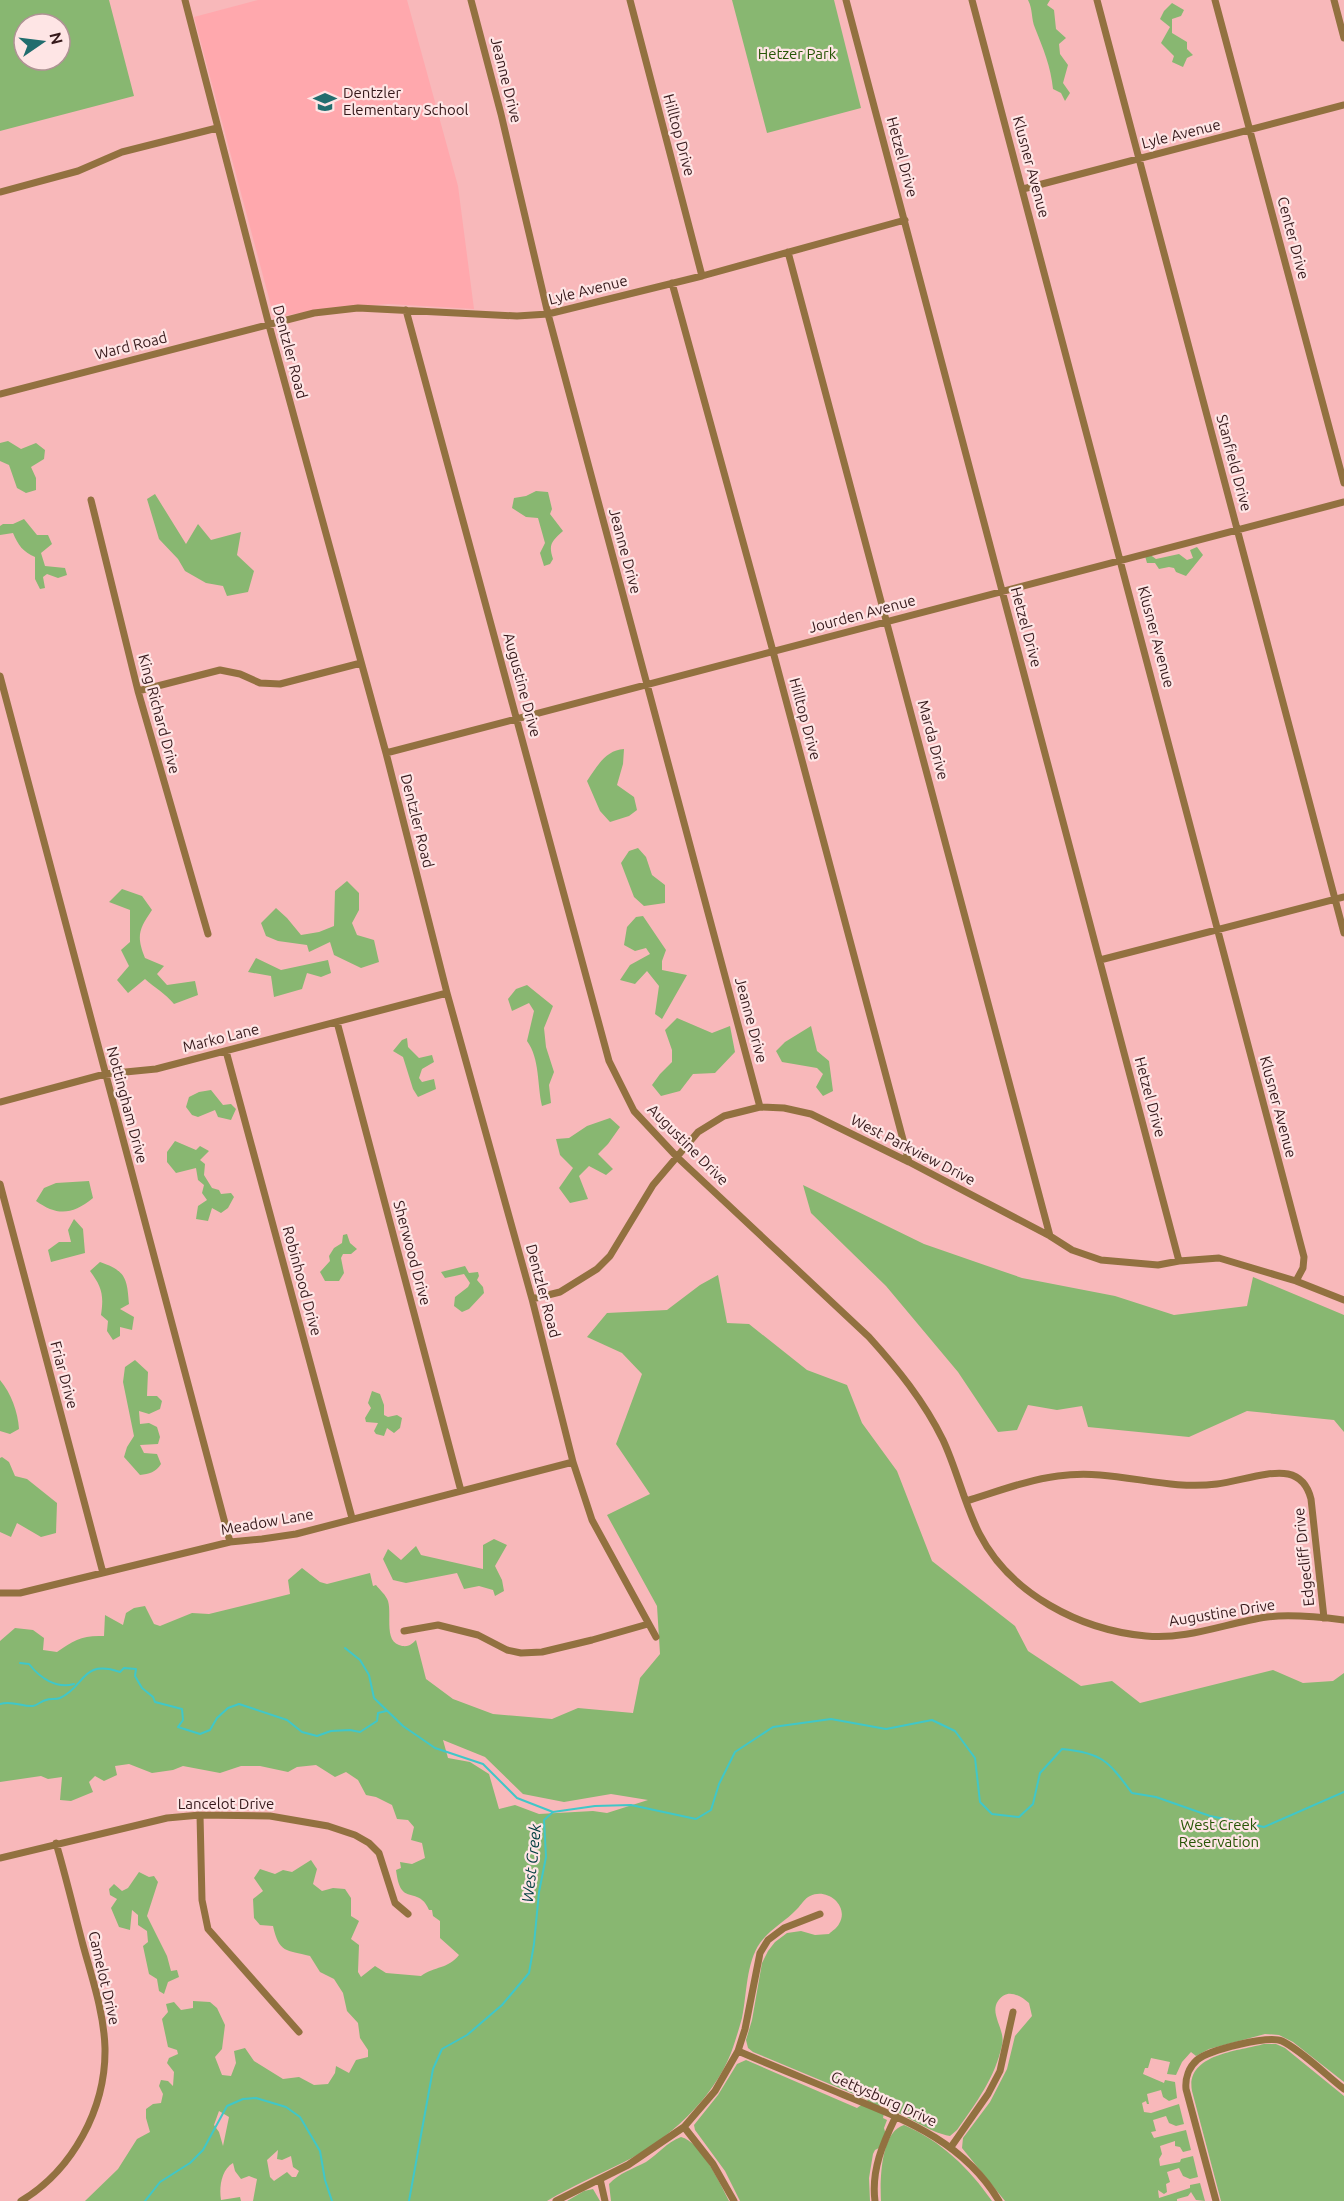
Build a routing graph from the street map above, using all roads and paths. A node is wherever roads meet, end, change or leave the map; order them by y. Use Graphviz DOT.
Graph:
graph roads {
  1 [pos="185,0"];
  2 [pos="471,0"];
  3 [pos="630,0"];
  4 [pos="846,0"];
  5 [pos="972,0"];
  6 [pos="1097,0"];
  7 [pos="1215,0"];
  8 [pos="1334,0"];
  9 [pos="1344,38"];
  10 [pos="1344,105"];
  11 [pos="217,128"];
  12 [pos="1251,130"];
  13 [pos="1140,158"];
  14 [pos="1023,189"];
  15 [pos="0,192"];
  16 [pos="905,220"];
  17 [pos="788,252"];
  18 [pos="702,276"];
  19 [pos="672,283"];
  20 [pos="406,310"];
  21 [pos="548,314"];
  22 [pos="269,325"];
  23 [pos="0,394"];
  24 [pos="1344,483"];
  25 [pos="91,500"];
  26 [pos="1344,502"];
  27 [pos="1237,529"];
  28 [pos="1121,560"];
  29 [pos="1003,591"];
  30 [pos="888,621"];
  31 [pos="773,652"];
  32 [pos="361,663"];
  33 [pos="0,676"];
  34 [pos="648,685"];
  35 [pos="138,691"];
  36 [pos="517,719"];
  37 [pos="386,753"];
  38 [pos="1344,897"];
  39 [pos="1335,899"];
  40 [pos="1218,930"];
  41 [pos="1344,933"];
  42 [pos="208,934"];
  43 [pos="1100,960"];
  44 [pos="447,993"];
  45 [pos="337,1022"];
  46 [pos="226,1051"];
  47 [pos="105,1074"];
  48 [pos="0,1102"];
  49 [pos="760,1107"];
  50 [pos="677,1157"];
  51 [pos="909,1162"];
  52 [pos="0,1184"];
  53 [pos="1050,1236"];
  54 [pos="1179,1260"];
  55 [pos="1296,1281"];
  56 [pos="532,1299"];
  57 [pos="1344,1300"];
  58 [pos="573,1462"];
  59 [pos="461,1491"];
  60 [pos="966,1501"];
  61 [pos="352,1518"];
  62 [pos="230,1542"];
  63 [pos="103,1573"];
  64 [pos="0,1593"];
  65 [pos="1324,1618"];
  66 [pos="1344,1620"];
  67 [pos="648,1624"];
  68 [pos="404,1631"];
  69 [pos="656,1637"];
  70 [pos="200,1815"];
  71 [pos="56,1843"];
  72 [pos="0,1858"];
  73 [pos="408,1914"];
  74 [pos="820,1914"];
  75 [pos="1013,2012"];
  76 [pos="299,2032"];
  77 [pos="738,2051"];
  78 [pos="1344,2089"];
  79 [pos="896,2116"];
  80 [pos="684,2127"];
  81 [pos="951,2147"];
  82 [pos="600,2179"];
  83 [pos="21,2201"];
  84 [pos="556,2201"];
  85 [pos="605,2201"];
  86 [pos="734,2201"];
  87 [pos="875,2201"];
  88 [pos="999,2201"];
  89 [pos="1216,2201"];
  1 -- 11 [label="street, Dentzler Road"];
  2 -- 21 [label="street, Jeanne Drive"];
  3 -- 18 [label="street, Hilltop Drive"];
  4 -- 16 [label="street, Hetzel Drive"];
  5 -- 14 [label="street, Klusner Avenue"];
  6 -- 13 [label="street, Stanfield Drive"];
  7 -- 12 [label="street, Center Drive"];
  8 -- 9 [label="street"];
  10 -- 12 [label="street, Lyle Avenue"];
  11 -- 15 [label="street"];
  11 -- 22 [label="street, Dentzler Road"];
  12 -- 13 [label="street, Lyle Avenue"];
  12 -- 24 [label="street, Center Drive"];
  13 -- 14 [label="street, Lyle Avenue"];
  13 -- 27 [label="street, Stanfield Drive"];
  14 -- 28 [label="street, Klusner Avenue"];
  16 -- 17 [label="street, Lyle Avenue"];
  16 -- 29 [label="street, Hetzel Drive"];
  17 -- 18 [label="street, Lyle Avenue"];
  17 -- 30 [label="street, Marda Drive"];
  18 -- 19 [label="street, Lyle Avenue"];
  19 -- 21 [label="street, Lyle Avenue"];
  19 -- 31 [label="street, Hilltop Drive"];
  20 -- 21 [label="street, Lyle Avenue"];
  20 -- 22 [label="street, Lyle Avenue"];
  20 -- 36 [label="street, Augustine Drive"];
  21 -- 34 [label="street, Jeanne Drive"];
  22 -- 23 [label="street, Ward Road"];
  22 -- 32 [label="street, Dentzler Road"];
  25 -- 35 [label="street, King Richard Drive"];
  26 -- 27 [label="street, Jourden Avenue"];
  27 -- 28 [label="street, Jourden Avenue"];
  27 -- 39 [label="street, Stanfield Drive"];
  28 -- 29 [label="street, Jourden Avenue"];
  28 -- 40 [label="street, Klusner Avenue"];
  29 -- 30 [label="street, Jourden Avenue"];
  29 -- 43 [label="street, Hetzel Drive"];
  30 -- 31 [label="street, Jourden Avenue"];
  30 -- 53 [label="street, Marda Drive"];
  31 -- 34 [label="street, Jourden Avenue"];
  31 -- 51 [label="street, Hilltop Drive"];
  32 -- 35 [label="street"];
  32 -- 37 [label="street, Dentzler Road"];
  33 -- 47 [label="street, Nottingham Drive"];
  34 -- 36 [label="street, Jourden Avenue"];
  34 -- 49 [label="street, Jeanne Drive"];
  35 -- 42 [label="street, King Richard Drive"];
  36 -- 37 [label="street, Jourden Avenue"];
  36 -- 50 [label="street, Augustine Drive"];
  37 -- 44 [label="street, Dentzler Road"];
  38 -- 39 [label="street"];
  39 -- 40 [label="street"];
  39 -- 41 [label="street, Stanfield Drive"];
  40 -- 43 [label="street"];
  40 -- 55 [label="street, Klusner Avenue"];
  43 -- 54 [label="street, Hetzel Drive"];
  44 -- 45 [label="street, Marko Lane"];
  44 -- 56 [label="street, Dentzler Road"];
  45 -- 46 [label="street, Marko Lane"];
  45 -- 59 [label="street, Sherwood Drive"];
  46 -- 47 [label="street, Marko Lane"];
  46 -- 61 [label="street, Robinhood Drive"];
  47 -- 48 [label="street, Marko Lane"];
  47 -- 62 [label="street, Nottingham Drive"];
  49 -- 50 [label="street, West Parkview Drive"];
  49 -- 51 [label="street, West Parkview Drive"];
  50 -- 56 [label="street, West Parkview Drive"];
  50 -- 60 [label="street, Augustine Drive"];
  51 -- 53 [label="street, West Parkview Drive"];
  52 -- 63 [label="street, Friar Drive"];
  53 -- 54 [label="street, West Parkview Drive"];
  54 -- 55 [label="street, West Parkview Drive"];
  55 -- 57 [label="street, West Parkview Drive"];
  56 -- 58 [label="street, Dentzler Road"];
  58 -- 59 [label="street, Meadow Lane"];
  58 -- 67 [label="street, Dentzler Road"];
  59 -- 61 [label="street, Meadow Lane"];
  60 -- 65 [label="street, Augustine Drive"];
  60 -- 65 [label="street, Edgecliff Drive"];
  61 -- 62 [label="street, Meadow Lane"];
  62 -- 63 [label="street, Meadow Lane"];
  63 -- 64 [label="street, Meadow Lane"];
  65 -- 66 [label="street, Augustine Drive"];
  67 -- 68 [label="street"];
  67 -- 69 [label="street, Dentzler Road"];
  70 -- 71 [label="street, Lancelot Drive"];
  70 -- 73 [label="street, Lancelot Drive"];
  70 -- 76 [label="street"];
  71 -- 72 [label="street, Lancelot Drive"];
  71 -- 83 [label="street, Camelot Drive"];
  74 -- 77 [label="street"];
  75 -- 81 [label="street"];
  77 -- 79 [label="street, Gettysburg Drive"];
  77 -- 80 [label="street"];
  78 -- 89 [label="street"];
  79 -- 81 [label="street, Gettysburg Drive"];
  79 -- 87 [label="street"];
  80 -- 82 [label="street"];
  80 -- 86 [label="street"];
  81 -- 88 [label="street, Gettysburg Drive"];
  82 -- 84 [label="street"];
  82 -- 85 [label="street"];
}
